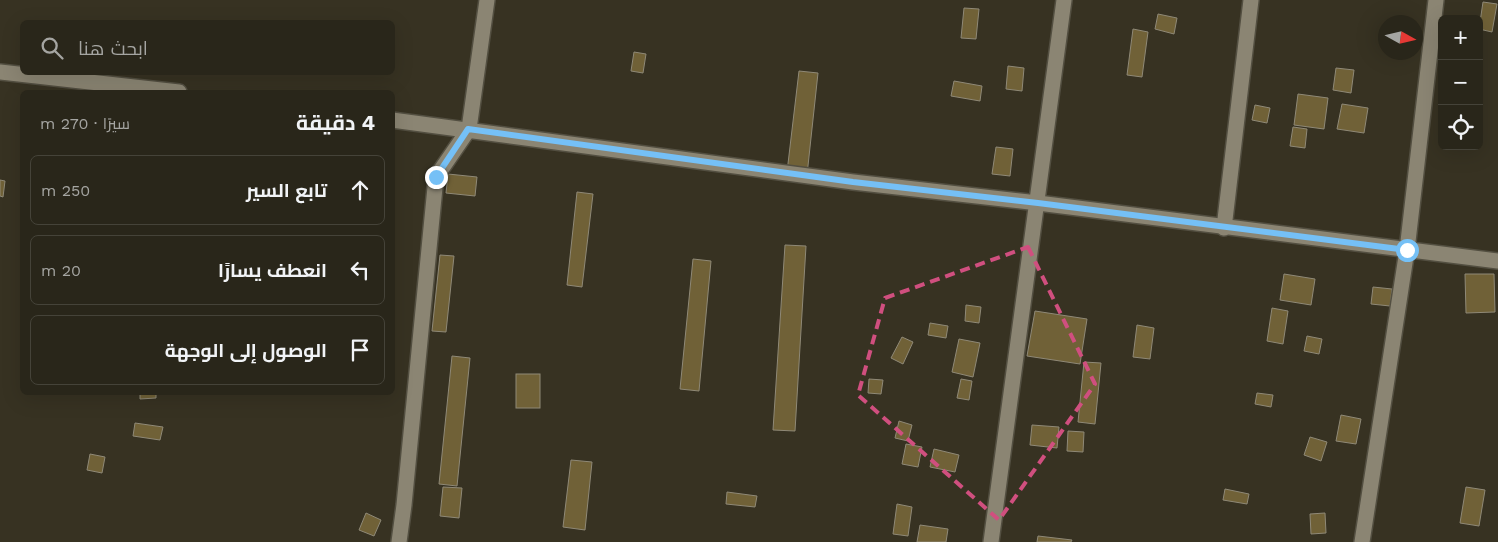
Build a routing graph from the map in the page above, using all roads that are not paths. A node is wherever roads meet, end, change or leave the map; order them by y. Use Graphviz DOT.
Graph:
graph roads {
  1 [pos="487,0"];
  2 [pos="1064,0"];
  3 [pos="1251,0"];
  4 [pos="1436,0"];
  5 [pos="0,72"];
  6 [pos="20,74"];
  7 [pos="27,75"];
  8 [pos="161,90"];
  9 [pos="395,120"];
  10 [pos="468,129"];
  11 [pos="1038,203"];
  12 [pos="1224,228"];
  13 [pos="1407,250"];
  14 [pos="1498,261"];
  15 [pos="398,542"];
  16 [pos="990,542"];
  17 [pos="1362,542"];
  1 -- 10 [label="street"];
  2 -- 11 [label="street"];
  3 -- 12 [label="street"];
  4 -- 13 [label="street"];
  5 -- 6 [label="street"];
  7 -- 8 [label="street"];
  9 -- 10 [label="street"];
  10 -- 11 [label="street"];
  10 -- 15 [label="street"];
  11 -- 12 [label="street"];
  11 -- 16 [label="street"];
  12 -- 13 [label="street"];
  13 -- 14 [label="street"];
  13 -- 17 [label="street"];
}
